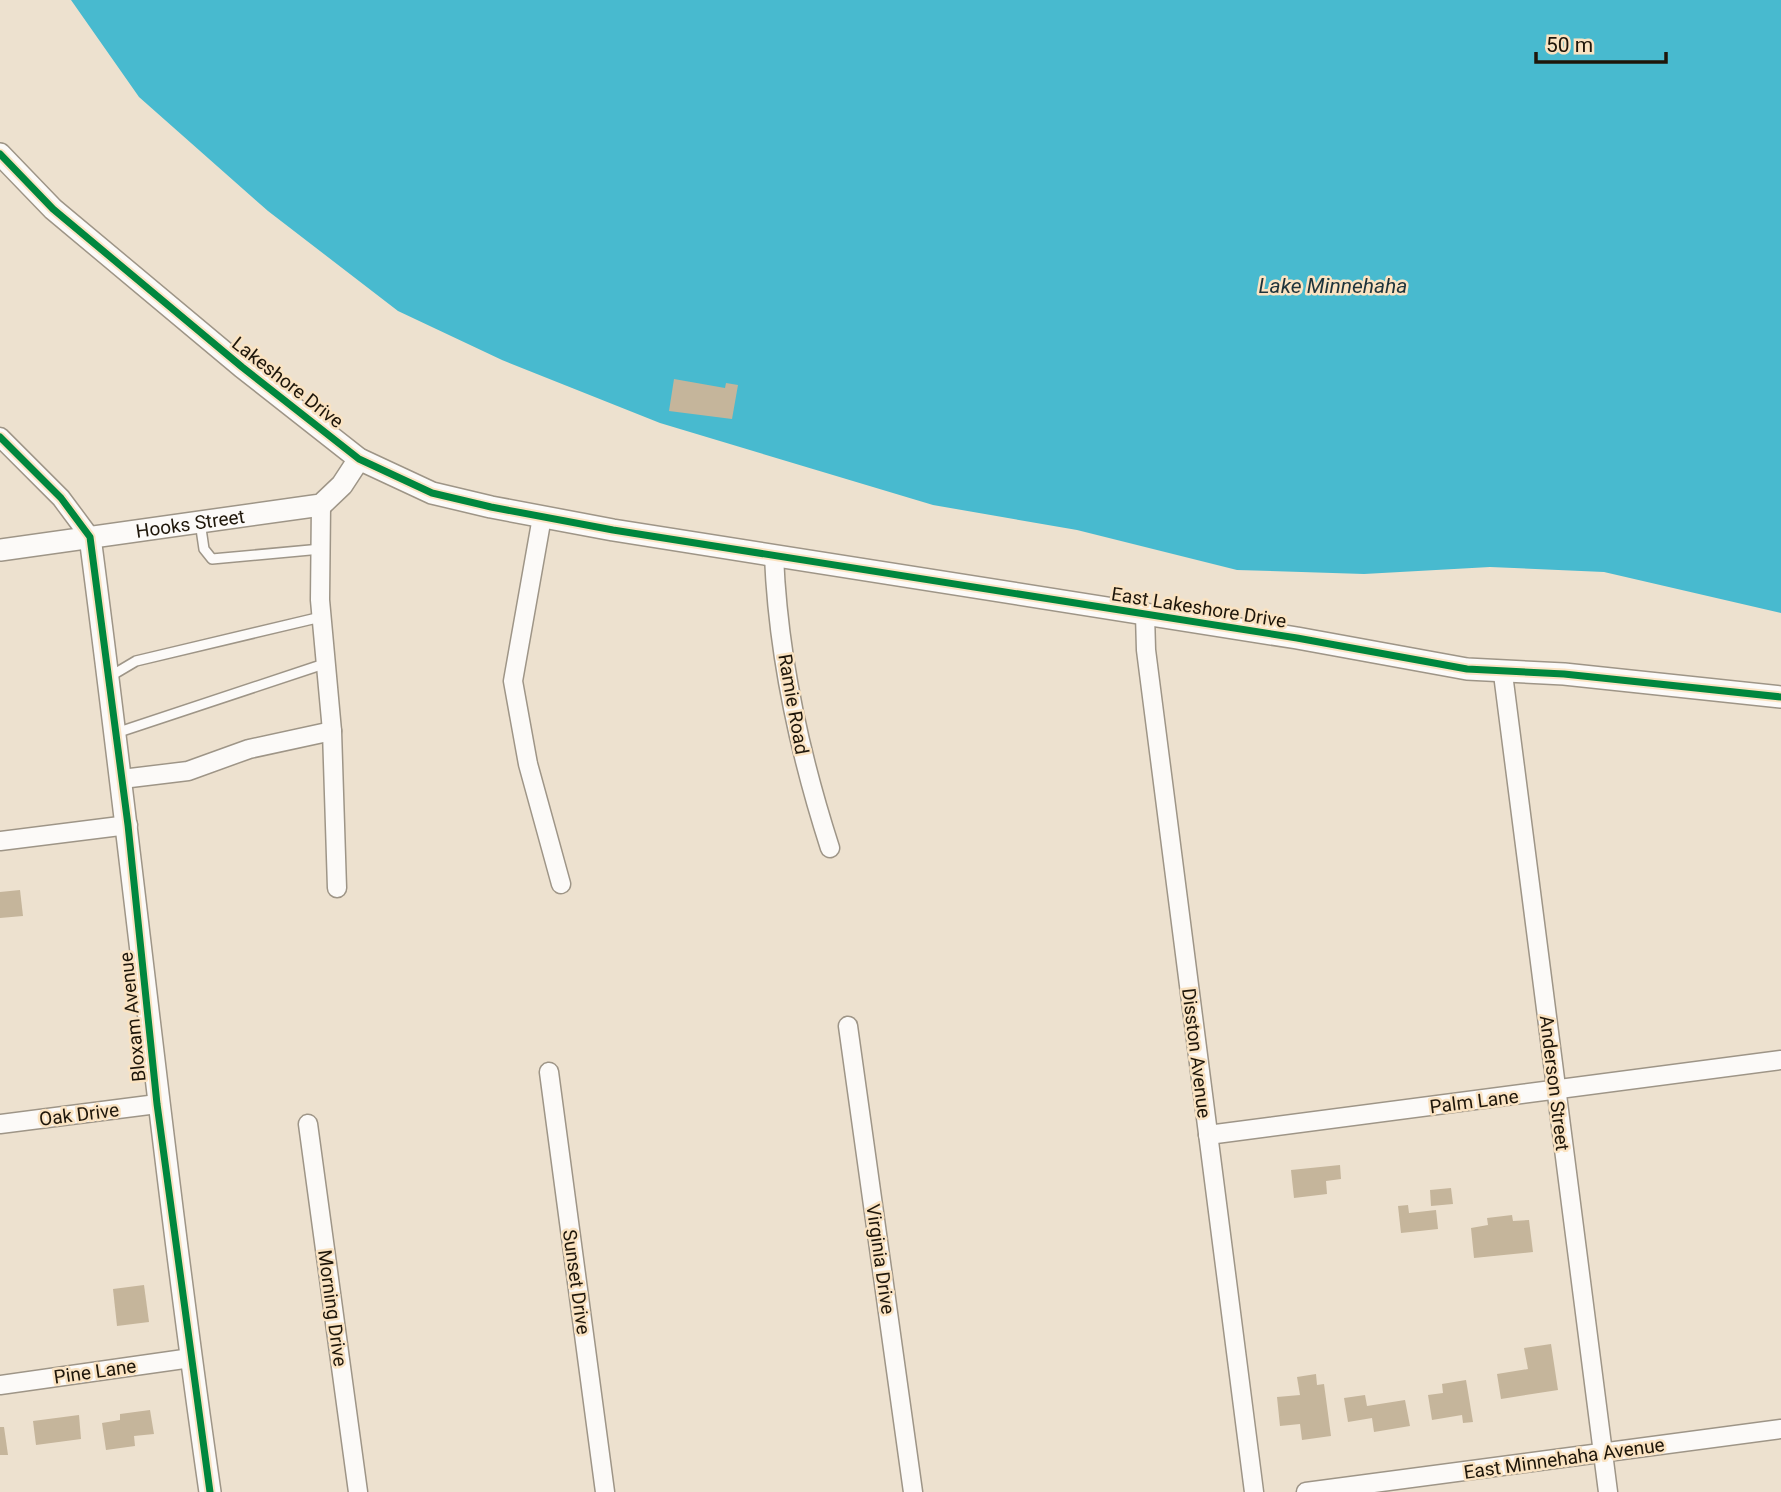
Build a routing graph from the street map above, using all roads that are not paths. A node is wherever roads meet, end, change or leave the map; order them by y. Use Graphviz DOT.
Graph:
graph roads {
  1 [pos="0,153"];
  2 [pos="0,437"];
  3 [pos="359,459"];
  4 [pos="321,505"];
  5 [pos="542,517"];
  6 [pos="200,521"];
  7 [pos="613,530"];
  8 [pos="90,537"];
  9 [pos="321,549"];
  10 [pos="0,550"];
  11 [pos="774,556"];
  12 [pos="1145,614"];
  13 [pos="321,617"];
  14 [pos="324,664"];
  15 [pos="1503,674"];
  16 [pos="109,677"];
  17 [pos="1781,697"];
  18 [pos="332,731"];
  19 [pos="116,733"];
  20 [pos="122,779"];
  21 [pos="128,825"];
  22 [pos="0,841"];
  23 [pos="830,848"];
  24 [pos="561,884"];
  25 [pos="337,888"];
  26 [pos="848,1026"];
  27 [pos="1781,1060"];
  28 [pos="550,1072"];
  29 [pos="1556,1090"];
  30 [pos="157,1104"];
  31 [pos="0,1124"];
  32 [pos="308,1124"];
  33 [pos="1208,1135"];
  34 [pos="191,1358"];
  35 [pos="0,1384"];
  36 [pos="1781,1429"];
  37 [pos="1603,1453"];
  38 [pos="210,1492"];
  39 [pos="358,1492"];
  40 [pos="606,1492"];
  41 [pos="913,1492"];
  42 [pos="1254,1492"];
  43 [pos="1306,1492"];
  44 [pos="1608,1492"];
  1 -- 3 [label="street, Lakeshore Drive"];
  2 -- 8 [label="street"];
  3 -- 4 [label="street"];
  3 -- 5 [label="street, Lakeshore Drive"];
  4 -- 6 [label="street, Hooks Street"];
  4 -- 9 [label="street"];
  5 -- 7 [label="street, Lakeshore Drive"];
  5 -- 24 [label="street"];
  6 -- 8 [label="street, Hooks Street"];
  6 -- 9 [label="lane"];
  7 -- 11 [label="street, East Lakeshore Drive"];
  8 -- 10 [label="street, Hooks Street"];
  8 -- 16 [label="street, Bloxam Avenue"];
  9 -- 13 [label="street"];
  11 -- 12 [label="street, East Lakeshore Drive"];
  11 -- 23 [label="street, Ramie Road"];
  12 -- 15 [label="street, East Lakeshore Drive"];
  12 -- 33 [label="street, Disston Avenue"];
  13 -- 14 [label="street"];
  13 -- 16 [label="lane"];
  14 -- 18 [label="street"];
  14 -- 19 [label="lane"];
  15 -- 17 [label="street, East Lakeshore Drive"];
  15 -- 29 [label="street, Anderson Street"];
  16 -- 19 [label="street, Bloxam Avenue"];
  18 -- 20 [label="street"];
  18 -- 25 [label="street"];
  19 -- 20 [label="street, Bloxam Avenue"];
  20 -- 21 [label="street, Bloxam Avenue"];
  21 -- 22 [label="street"];
  21 -- 30 [label="street, Bloxam Avenue"];
  26 -- 41 [label="street, Virginia Drive"];
  27 -- 29 [label="street, Palm Lane"];
  28 -- 40 [label="street, Sunset Drive"];
  29 -- 33 [label="street, Palm Lane"];
  29 -- 37 [label="street, Anderson Street"];
  30 -- 31 [label="street, Oak Drive"];
  30 -- 34 [label="street, Bloxam Avenue"];
  32 -- 39 [label="street, Morning Drive"];
  33 -- 42 [label="street, Disston Avenue"];
  34 -- 35 [label="street, Pine Lane"];
  34 -- 38 [label="street, Bloxam Avenue"];
  36 -- 37 [label="street, East Minnehaha Avenue"];
  37 -- 43 [label="street, East Minnehaha Avenue"];
  37 -- 44 [label="street, Anderson Street"];
}
